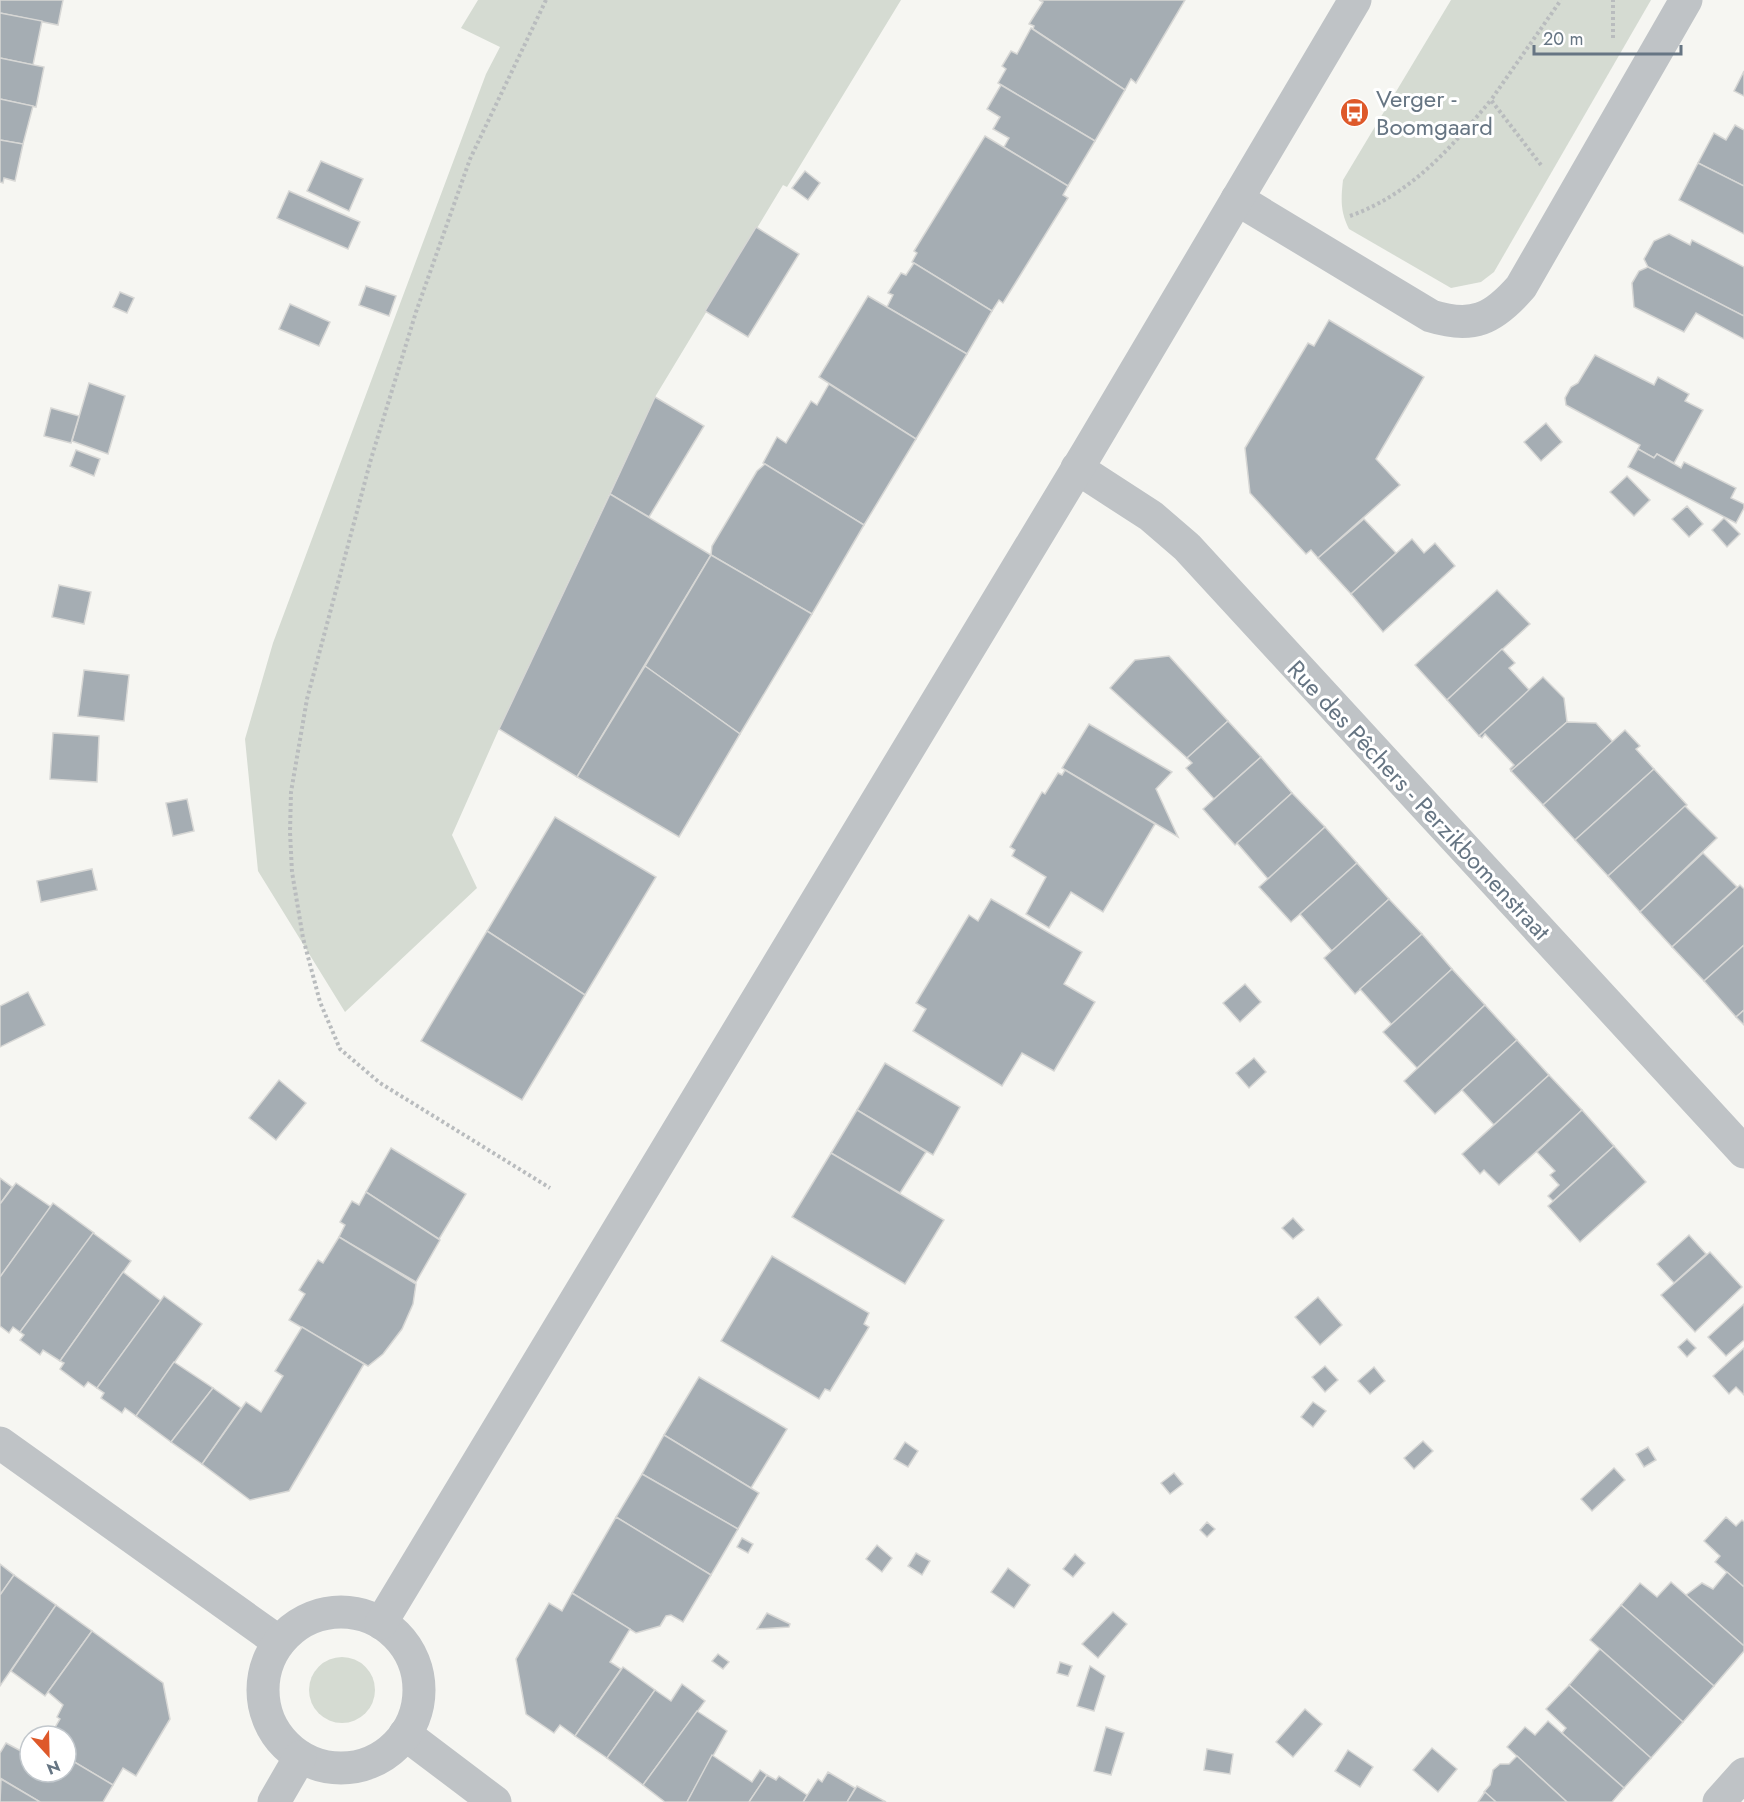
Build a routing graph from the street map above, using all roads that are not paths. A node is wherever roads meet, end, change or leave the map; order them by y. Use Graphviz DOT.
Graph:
graph roads {
  1 [pos="1355,0"];
  2 [pos="1686,0"];
  3 [pos="1237,199"];
  4 [pos="1077,468"];
  5 [pos="1744,1152"];
  6 [pos="0,1443"];
  7 [pos="381,1623"];
  8 [pos="279,1642"];
  9 [pos="405,1734"];
  10 [pos="300,1757"];
  11 [pos="1744,1774"];
  12 [pos="274,1802"];
  13 [pos="495,1802"];
  14 [pos="1719,1802"];
  1 -- 3 [label="street"];
  2 -- 3 [label="street"];
  3 -- 4 [label="street"];
  4 -- 5 [label="street, Rue des Pêchers - Perzikbomenstraat"];
  4 -- 7 [label="street"];
  6 -- 8 [label="street"];
  7 -- 8 [label="street"];
  7 -- 9 [label="street"];
  8 -- 10 [label="street"];
  9 -- 10 [label="street"];
  9 -- 13 [label="street"];
  10 -- 12 [label="street"];
  11 -- 14 [label="street"];
}
